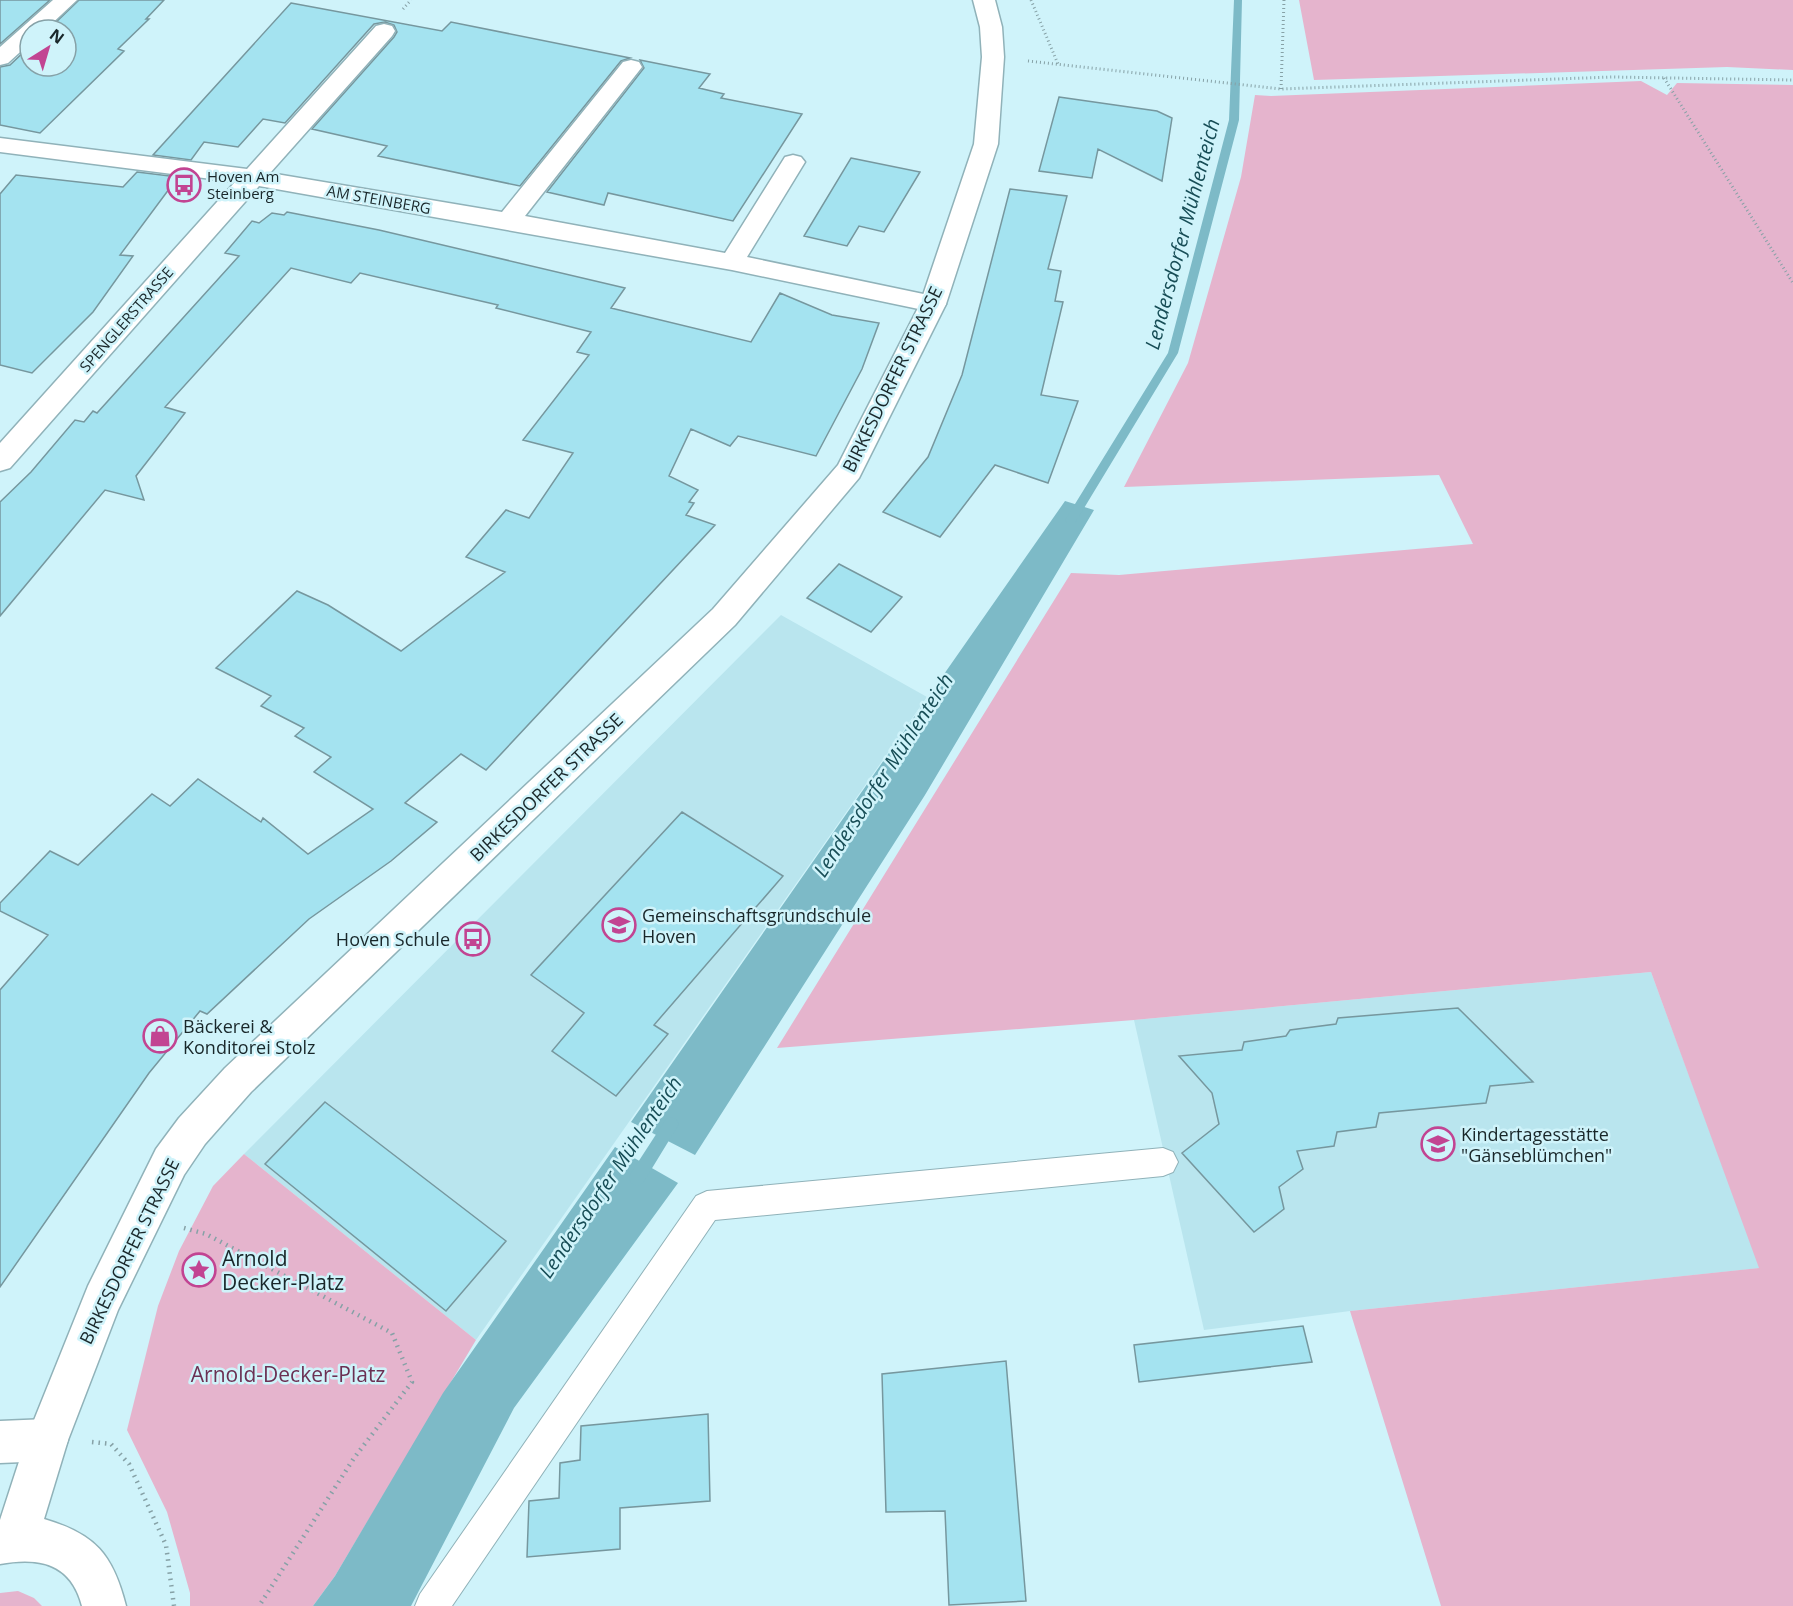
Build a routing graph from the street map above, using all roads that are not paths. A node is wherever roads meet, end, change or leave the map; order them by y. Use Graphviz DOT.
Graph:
graph roads {
  1 [pos="66,0"];
  2 [pos="984,0"];
  3 [pos="46,18"];
  4 [pos="384,31"];
  5 [pos="18,42"];
  6 [pos="0,58"];
  7 [pos="631,67"];
  8 [pos="0,145"];
  9 [pos="794,162"];
  10 [pos="251,177"];
  11 [pos="508,221"];
  12 [pos="732,262"];
  13 [pos="933,304"];
  14 [pos="0,461"];
  15 [pos="1162,1162"];
  16 [pos="47,1440"];
  17 [pos="0,1442"];
  18 [pos="9,1540"];
  19 [pos="104,1606"];
  20 [pos="432,1606"];
  1 -- 3 [label="street"];
  2 -- 13 [label="street, BIRKESDORFER STRASSE"];
  4 -- 10 [label="street"];
  5 -- 6 [label="street"];
  7 -- 11 [label="street"];
  8 -- 10 [label="street, AM STEINBERG"];
  9 -- 12 [label="street"];
  10 -- 11 [label="street, AM STEINBERG"];
  10 -- 14 [label="street, SPENGLERSTRASSE"];
  11 -- 12 [label="street, AM STEINBERG"];
  12 -- 13 [label="street, AM STEINBERG"];
  13 -- 16 [label="street, BIRKESDORFER STRASSE"];
  15 -- 20 [label="lane"];
  16 -- 17 [label="street"];
  16 -- 18 [label="street, BIRKESDORFER STRASSE"];
  18 -- 19 [label="street"];
}
